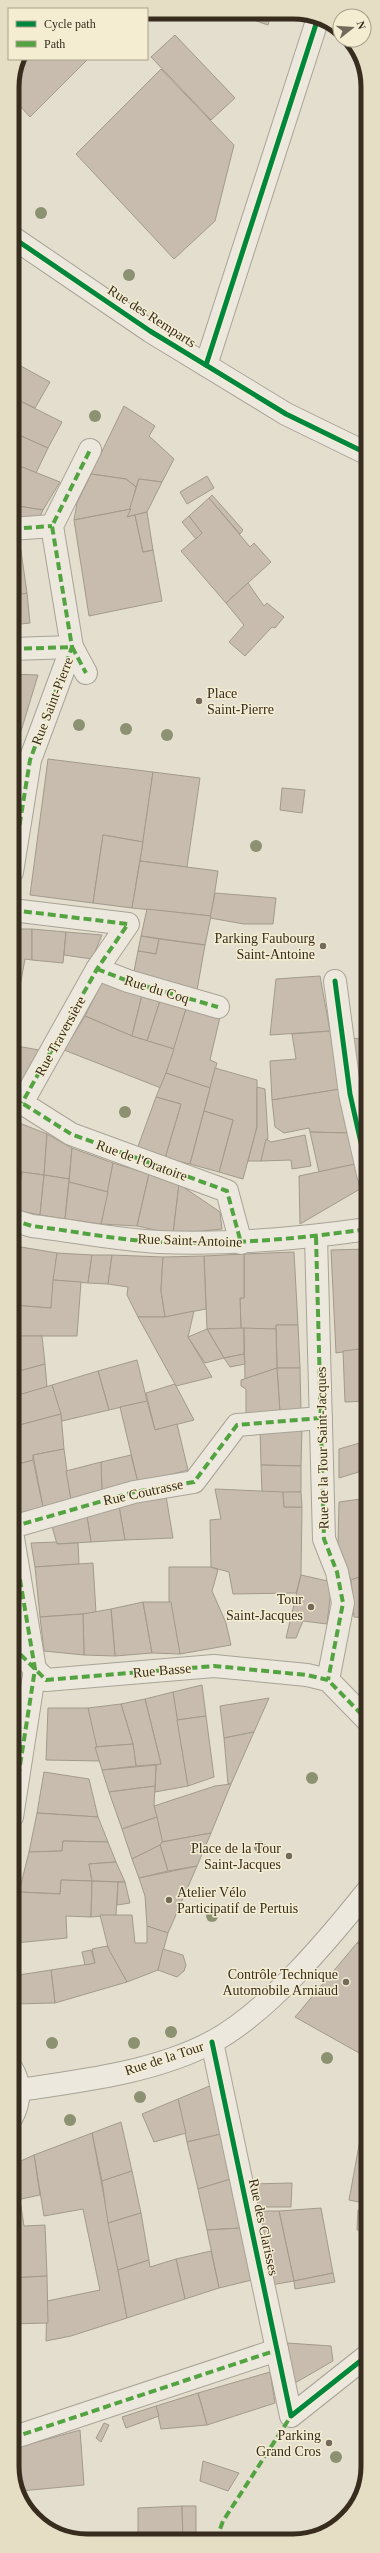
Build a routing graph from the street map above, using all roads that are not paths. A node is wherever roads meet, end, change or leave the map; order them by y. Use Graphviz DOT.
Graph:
graph roads {
  1 [pos="316,23"];
  2 [pos="19,242"];
  3 [pos="206,365"];
  4 [pos="90,450"];
  5 [pos="361,451"];
  6 [pos="52,526"];
  7 [pos="19,528"];
  8 [pos="72,647"];
  9 [pos="19,649"];
  10 [pos="86,672"];
  11 [pos="19,828"];
  12 [pos="19,911"];
  13 [pos="97,969"];
  14 [pos="335,981"];
  15 [pos="218,1007"];
  16 [pos="19,1099"];
  17 [pos="19,1103"];
  18 [pos="361,1143"];
  19 [pos="19,1222"];
  20 [pos="361,1230"];
  21 [pos="316,1237"];
  22 [pos="241,1243"];
  23 [pos="321,1418"];
  24 [pos="19,1525"];
  25 [pos="19,1574"];
  26 [pos="19,1653"];
  27 [pos="35,1670"];
  28 [pos="328,1680"];
  29 [pos="361,1714"];
  30 [pos="19,1772"];
  31 [pos="361,1898"];
  32 [pos="212,2042"];
  33 [pos="19,2079"];
  34 [pos="277,2350"];
  35 [pos="361,2361"];
  36 [pos="19,2436"];
  1 -- 3 [label="street"];
  2 -- 3 [label="street, Rue des Remparts"];
  3 -- 5 [label="street, Rue des Remparts"];
  4 -- 6 [label="street"];
  6 -- 7 [label="street"];
  6 -- 8 [label="street"];
  8 -- 9 [label="street"];
  8 -- 10 [label="street"];
  8 -- 11 [label="street, Rue Saint-Pierre"];
  12 -- 13 [label="street, Rue Traversière"];
  13 -- 15 [label="street, Rue du Coq"];
  13 -- 16 [label="street, Rue Traversière"];
  14 -- 18 [label="street"];
  17 -- 22 [label="street, Rue de l'Oratoire"];
  19 -- 22 [label="street, Rue Saint-Antoine"];
  20 -- 21 [label="street, Rue Saint-Antoine"];
  21 -- 22 [label="street, Rue Saint-Antoine"];
  21 -- 23 [label="street, Rue de la Tour Saint-Jacques"];
  23 -- 24 [label="street, Rue Coutrasse"];
  23 -- 28 [label="street, Rue de la Tour Saint-Jacques"];
  25 -- 27 [label="street"];
  26 -- 27 [label="street, Rue Basse"];
  27 -- 28 [label="street, Rue Basse"];
  27 -- 30 [label="street"];
  28 -- 29 [label="street"];
  31 -- 32 [label="street, Rue de la Tour"];
  32 -- 33 [label="street, Rue de la Tour"];
  32 -- 34 [label="street, Rue des Clarisses"];
  34 -- 35 [label="street, Rue des Clarisses"];
  34 -- 36 [label="street"];
}
